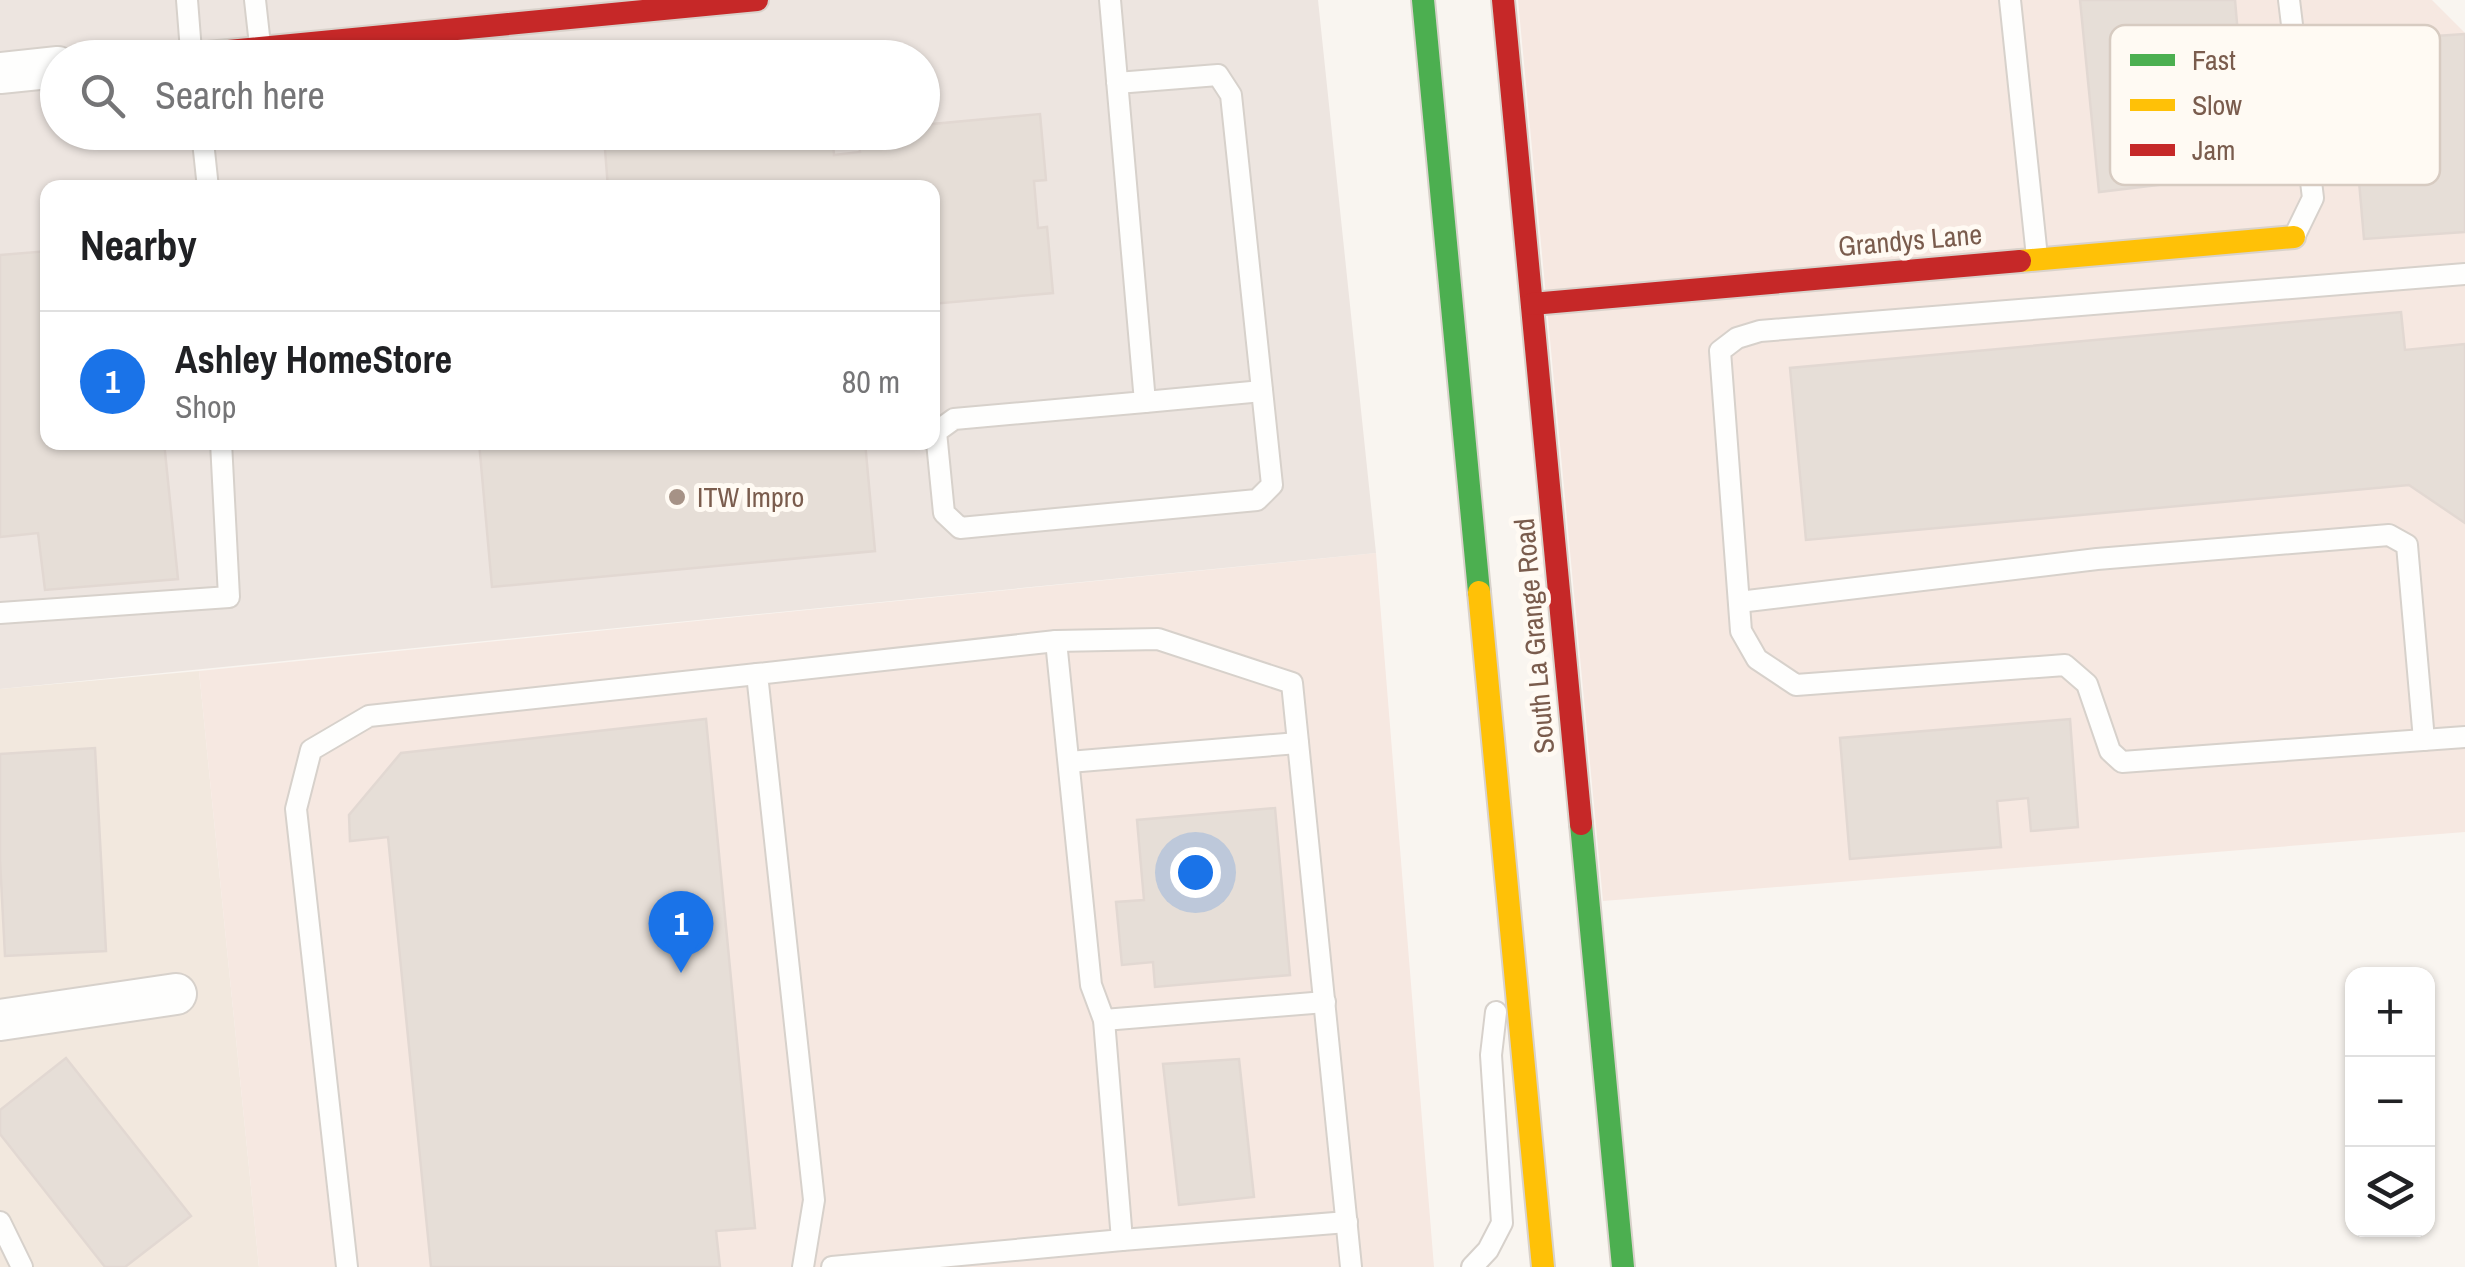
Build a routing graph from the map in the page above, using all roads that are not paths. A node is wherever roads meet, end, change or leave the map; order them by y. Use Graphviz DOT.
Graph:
graph roads {
  1 [pos="187,0"];
  2 [pos="255,0"];
  3 [pos="757,0"];
  4 [pos="1110,0"];
  5 [pos="1423,0"];
  6 [pos="1503,0"];
  7 [pos="2010,0"];
  8 [pos="2289,0"];
  9 [pos="731,1"];
  10 [pos="2292,25"];
  11 [pos="190,40"];
  12 [pos="259,40"];
  13 [pos="332,40"];
  14 [pos="40,69"];
  15 [pos="0,72"];
  16 [pos="1117,84"];
  17 [pos="204,150"];
  18 [pos="207,180"];
  19 [pos="2311,185"];
  20 [pos="2294,236"];
  21 [pos="2038,258"];
  22 [pos="2465,274"];
  23 [pos="1532,304"];
  24 [pos="1262,391"];
  25 [pos="1144,402"];
  26 [pos="940,429"];
  27 [pos="221,450"];
  28 [pos="938,450"];
  29 [pos="1739,602"];
  30 [pos="0,613"];
  31 [pos="1056,641"];
  32 [pos="757,674"];
  33 [pos="2465,737"];
  34 [pos="2424,740"];
  35 [pos="1298,744"];
  36 [pos="1069,762"];
  37 [pos="1509,910"];
  38 [pos="176,994"];
  39 [pos="1325,1002"];
  40 [pos="0,1020"];
  41 [pos="1104,1020"];
  42 [pos="0,1222"];
  43 [pos="1347,1222"];
  44 [pos="1122,1240"];
  45 [pos="22,1267"];
  46 [pos="347,1267"];
  47 [pos="803,1267"];
  48 [pos="832,1267"];
  49 [pos="1352,1267"];
  50 [pos="1472,1267"];
  51 [pos="1543,1267"];
  52 [pos="1624,1267"];
  1 -- 11 [label="lane"];
  2 -- 12 [label="lane"];
  3 -- 9 [label="main road"];
  4 -- 16 [label="lane"];
  5 -- 37 [label="main road, South La Grange Road"];
  6 -- 23 [label="main road, South La Grange Road"];
  7 -- 21 [label="lane"];
  8 -- 10 [label="lane"];
  9 -- 13 [label="main road"];
  14 -- 15 [label="street"];
  16 -- 24 [label="lane"];
  16 -- 25 [label="lane"];
  17 -- 18 [label="lane"];
  19 -- 20 [label="lane"];
  20 -- 21 [label="main road, Grandys Lane"];
  21 -- 23 [label="main road, Grandys Lane"];
  22 -- 29 [label="lane"];
  23 -- 52 [label="main road, South La Grange Road"];
  24 -- 25 [label="lane"];
  24 -- 28 [label="lane"];
  25 -- 26 [label="lane"];
  27 -- 30 [label="lane"];
  29 -- 34 [label="lane"];
  29 -- 34 [label="lane"];
  31 -- 32 [label="lane"];
  31 -- 35 [label="lane"];
  31 -- 36 [label="lane"];
  32 -- 46 [label="lane"];
  32 -- 47 [label="lane"];
  33 -- 34 [label="lane"];
  35 -- 36 [label="lane"];
  35 -- 39 [label="lane"];
  36 -- 41 [label="lane"];
  37 -- 50 [label="lane"];
  37 -- 51 [label="main road, South La Grange Road"];
  38 -- 40 [label="street"];
  39 -- 41 [label="lane"];
  39 -- 43 [label="lane"];
  41 -- 44 [label="lane"];
  42 -- 45 [label="lane"];
  43 -- 44 [label="lane"];
  43 -- 49 [label="lane"];
  44 -- 48 [label="lane"];
}
